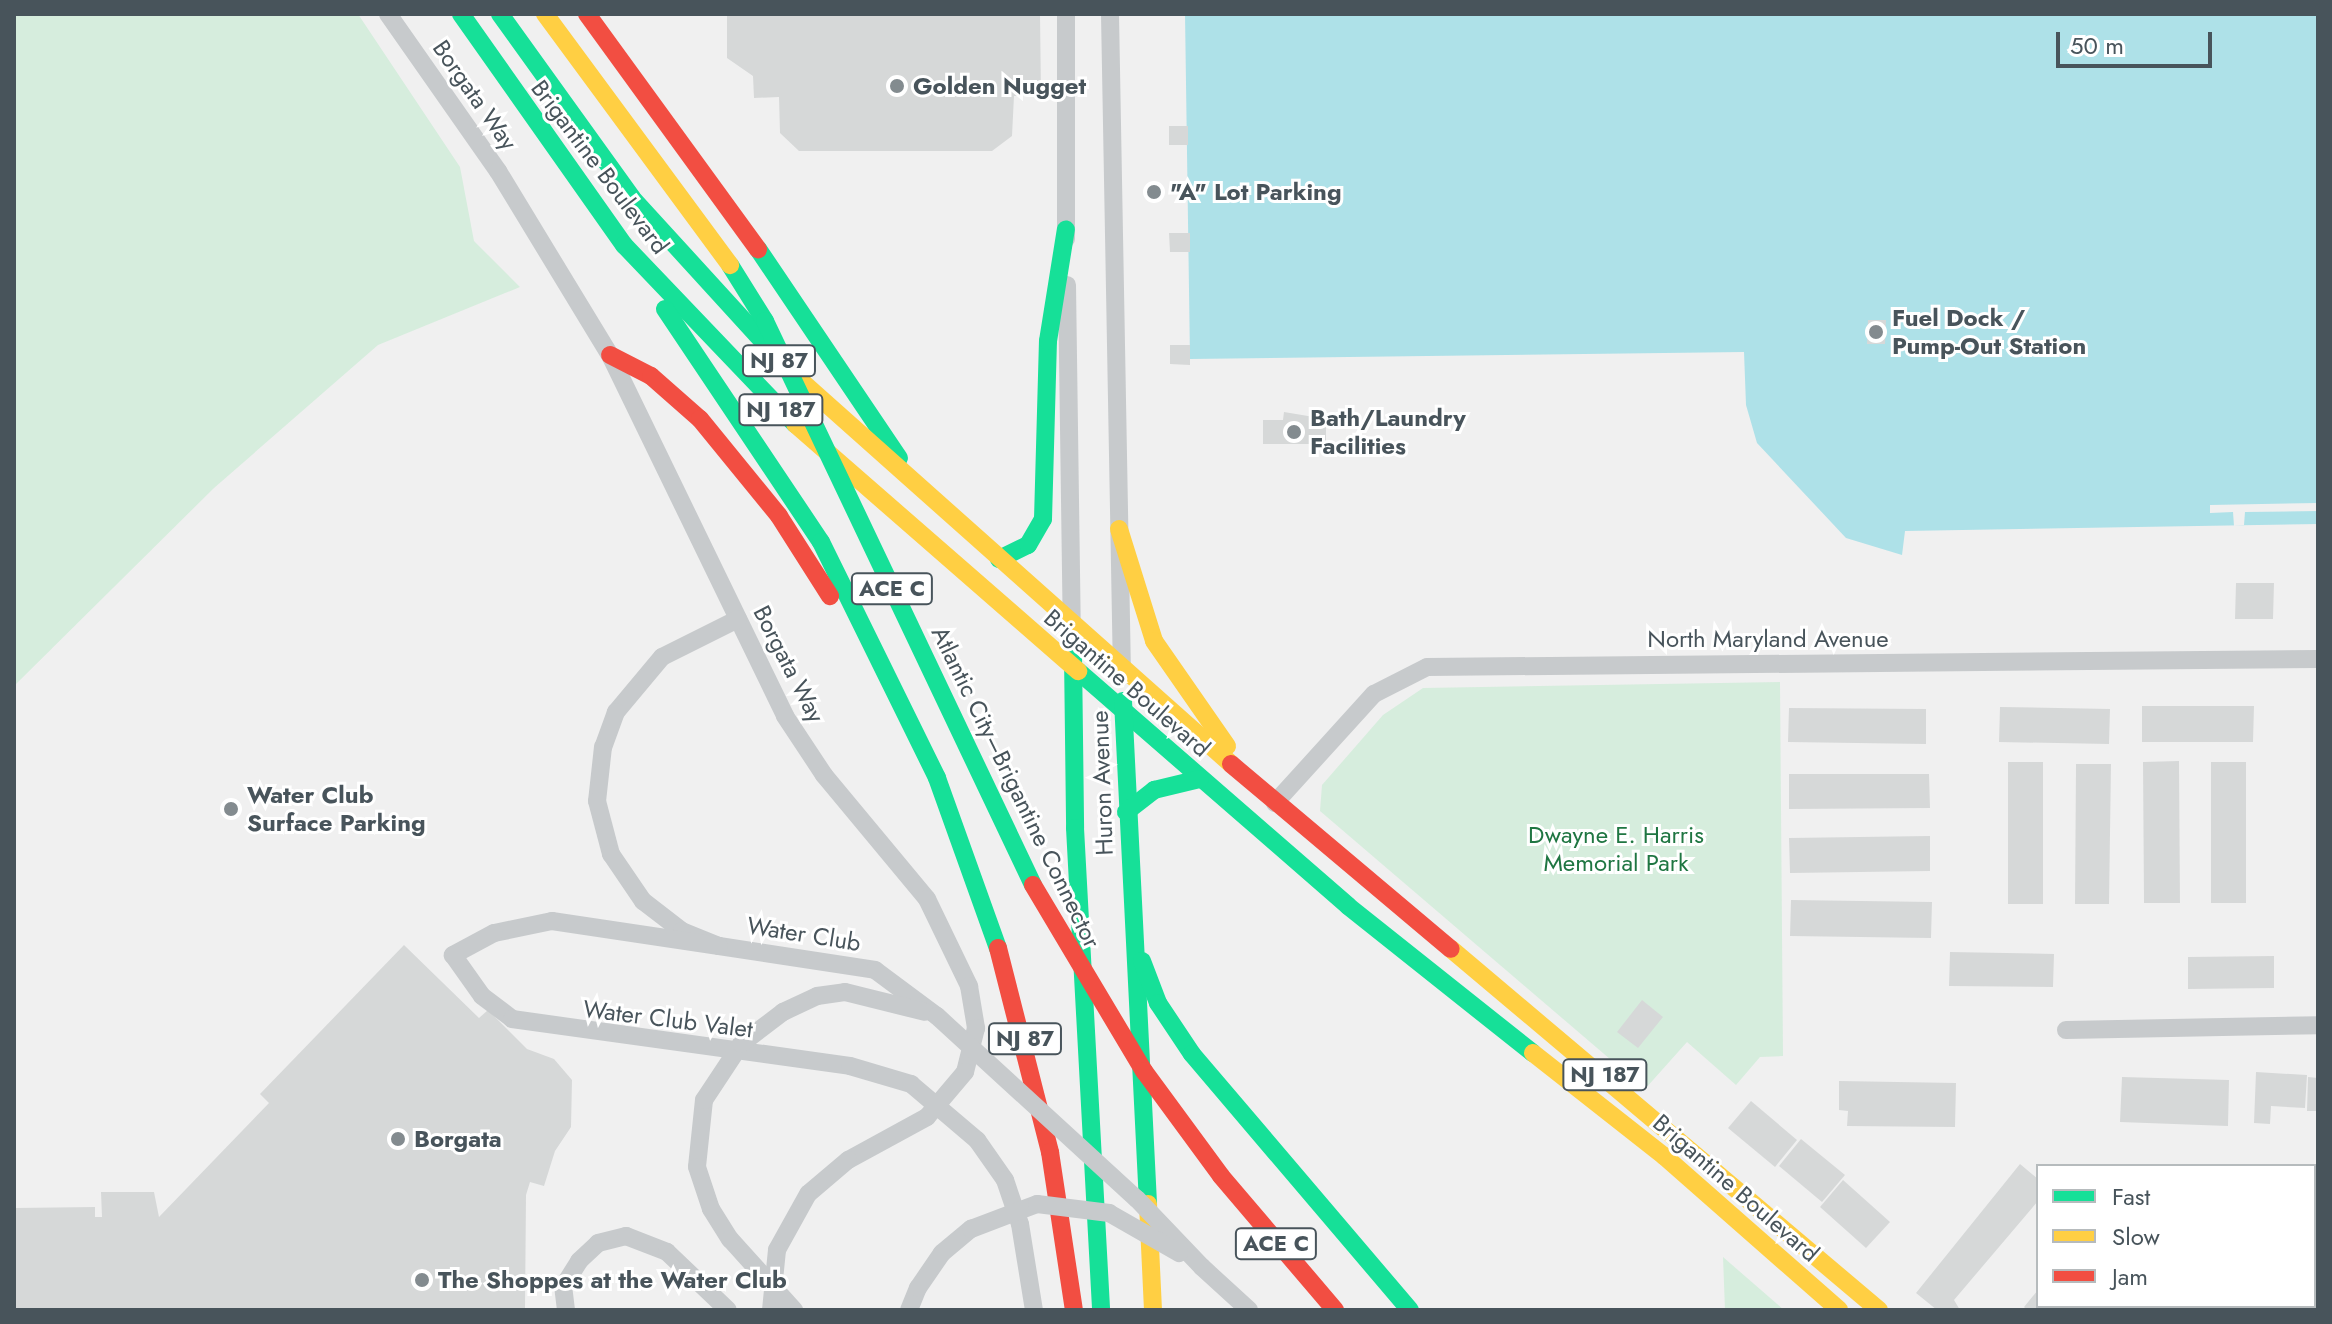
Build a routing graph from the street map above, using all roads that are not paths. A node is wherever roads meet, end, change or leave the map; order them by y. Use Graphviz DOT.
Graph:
graph roads {
  1 [pos="388,14"];
  2 [pos="461,14"];
  3 [pos="500,14"];
  4 [pos="545,14"];
  5 [pos="587,14"];
  6 [pos="1066,14"];
  7 [pos="1110,14"];
  8 [pos="1066,229"];
  9 [pos="624,245"];
  10 [pos="610,355"];
  11 [pos="920,493"];
  12 [pos="1119,529"];
  13 [pos="999,559"];
  14 [pos="738,619"];
  15 [pos="1072,627"];
  16 [pos="2318,659"];
  17 [pos="1073,668"];
  18 [pos="1122,672"];
  19 [pos="907,707"];
  20 [pos="1123,712"];
  21 [pos="1200,779"];
  22 [pos="1268,797"];
  23 [pos="1126,812"];
  24 [pos="1133,926"];
  25 [pos="719,946"];
  26 [pos="1496,982"];
  27 [pos="1474,1008"];
  28 [pos="937,1016"];
  29 [pos="2318,1025"];
  30 [pos="2066,1030"];
  31 [pos="940,1107"];
  32 [pos="1202,1267"];
  33 [pos="1099,1269"];
  34 [pos="1244,1306"];
  35 [pos="566,1310"];
  36 [pos="728,1310"];
  37 [pos="771,1310"];
  38 [pos="794,1310"];
  39 [pos="909,1310"];
  40 [pos="1034,1310"];
  41 [pos="1074,1310"];
  42 [pos="1101,1310"];
  43 [pos="1107,1310"];
  44 [pos="1153,1310"];
  45 [pos="1335,1310"];
  46 [pos="1410,1310"];
  47 [pos="1839,1310"];
  48 [pos="1879,1310"];
  1 -- 10 [label="street, Borgata Way"];
  2 -- 9 [label="main road, Brigantine Boulevard / NJ 87"];
  3 -- 11 [label="main road, Brigantine Boulevard / NJ 87"];
  4 -- 45 [label="main road, Atlantic City–Brigantine Connector / ACE C, bridge"];
  5 -- 11 [label="main road"];
  6 -- 8 [label="street, Huron Avenue"];
  7 -- 12 [label="street, Huron Avenue"];
  8 -- 13 [label="main road"];
  8 -- 15 [label="street, Huron Avenue"];
  9 -- 17 [label="main road, Brigantine Boulevard / NJ 187"];
  9 -- 19 [label="main road, NJ 87"];
  10 -- 14 [label="street, Borgata Way"];
  10 -- 19 [label="main road"];
  11 -- 13 [label="main road, Brigantine Boulevard / NJ 87"];
  12 -- 18 [label="street, Huron Avenue"];
  12 -- 22 [label="main road"];
  13 -- 15 [label="main road, Brigantine Boulevard / NJ 87"];
  14 -- 25 [label="street, Water Club"];
  14 -- 31 [label="street, Borgata Way"];
  15 -- 17 [label="main road, Huron Avenue"];
  15 -- 18 [label="main road, Brigantine Boulevard / NJ 87"];
  16 -- 22 [label="street, North Maryland Avenue"];
  17 -- 20 [label="main road, Brigantine Boulevard / NJ 187"];
  17 -- 33 [label="main road, Huron Avenue"];
  18 -- 20 [label="main road, Huron Avenue"];
  18 -- 22 [label="main road, Brigantine Boulevard / NJ 187"];
  19 -- 41 [label="main road, NJ 87"];
  20 -- 21 [label="main road, Brigantine Boulevard / NJ 187"];
  20 -- 23 [label="main road, Huron Avenue"];
  21 -- 23 [label="main road"];
  21 -- 27 [label="main road, Brigantine Boulevard / NJ 187"];
  22 -- 26 [label="main road, Brigantine Boulevard / NJ 187"];
  23 -- 24 [label="main road, Huron Avenue"];
  24 -- 44 [label="main road, Huron Avenue"];
  24 -- 46 [label="main road"];
  25 -- 28 [label="street, Water Club"];
  25 -- 31 [label="street, Water Club Valet"];
  26 -- 27 [label="main road"];
  26 -- 48 [label="main road, Brigantine Boulevard / NJ 187"];
  27 -- 47 [label="main road, Brigantine Boulevard / NJ 187"];
  28 -- 32 [label="street, Water Club, bridge"];
  28 -- 38 [label="street, bridge"];
  29 -- 30 [label="street"];
  31 -- 37 [label="street, Borgata Way"];
  31 -- 40 [label="street, Water Club Valet"];
  32 -- 34 [label="street, Water Club"];
  32 -- 39 [label="street, bridge"];
  33 -- 42 [label="main road, Huron Avenue"];
  33 -- 43 [label="main road"];
  35 -- 36 [label="street"];
}
